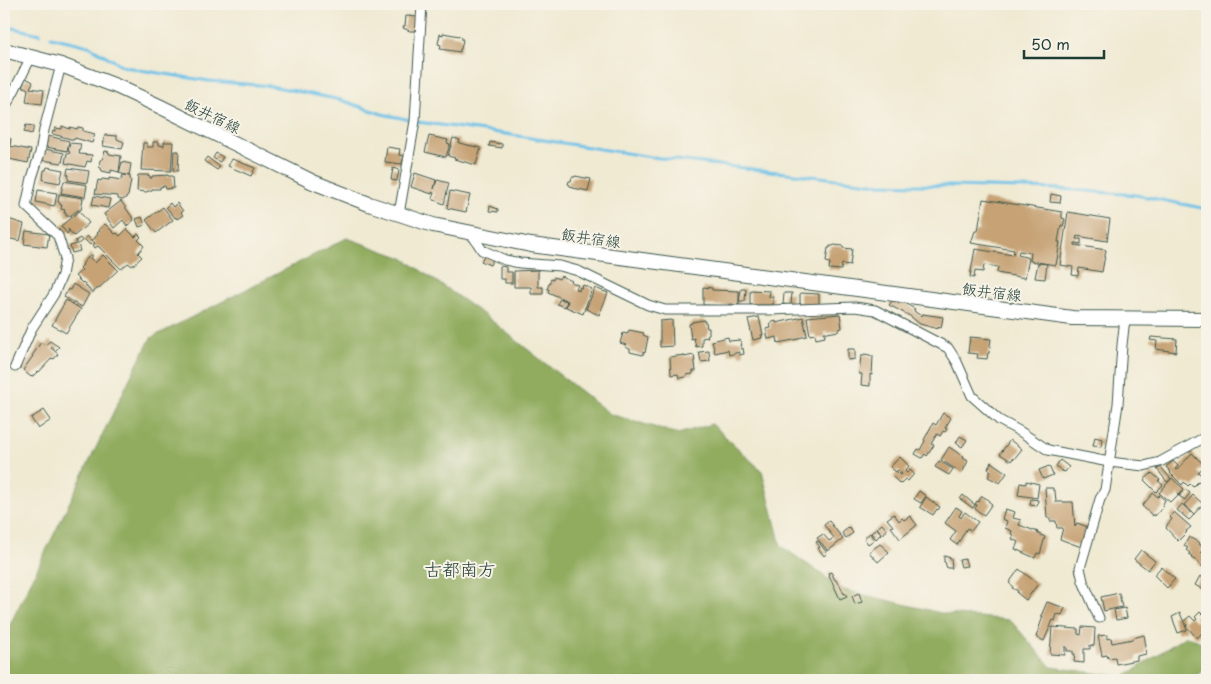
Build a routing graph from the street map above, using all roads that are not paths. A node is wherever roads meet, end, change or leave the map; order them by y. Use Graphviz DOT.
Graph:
graph roads {
  1 [pos="422,4"];
  2 [pos="4,50"];
  3 [pos="31,57"];
  4 [pos="61,65"];
  5 [pos="4,109"];
  6 [pos="398,214"];
  7 [pos="471,233"];
  8 [pos="1125,318"];
  9 [pos="1207,319"];
  10 [pos="15,367"];
  11 [pos="1207,436"];
  12 [pos="1109,462"];
  13 [pos="1099,618"];
  1 -- 6 [label="street"];
  2 -- 3 [label="main road, 飯井宿線"];
  3 -- 4 [label="main road, 飯井宿線"];
  3 -- 5 [label="street"];
  4 -- 6 [label="main road, 飯井宿線"];
  4 -- 10 [label="street"];
  6 -- 7 [label="main road, 飯井宿線"];
  7 -- 8 [label="main road, 飯井宿線"];
  7 -- 12 [label="street"];
  8 -- 9 [label="main road, 飯井宿線"];
  8 -- 12 [label="street"];
  11 -- 12 [label="street"];
  12 -- 13 [label="street"];
}
